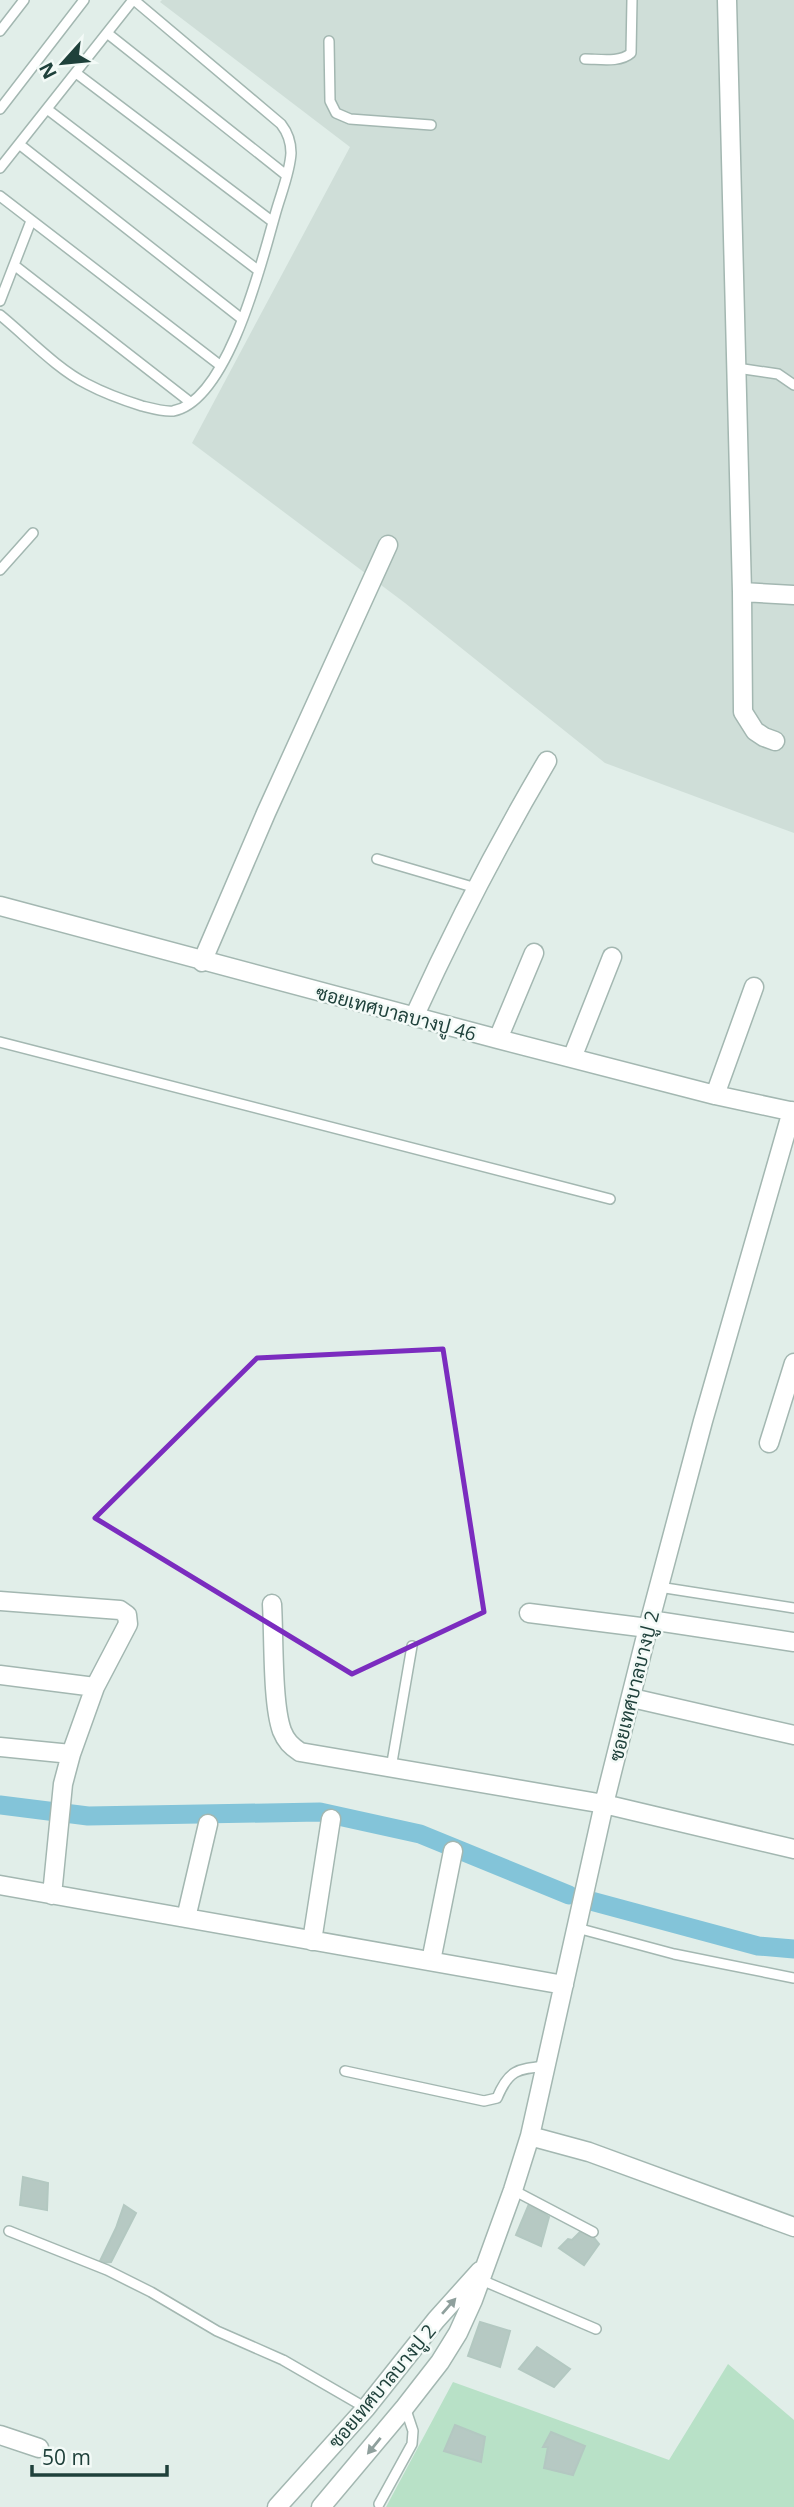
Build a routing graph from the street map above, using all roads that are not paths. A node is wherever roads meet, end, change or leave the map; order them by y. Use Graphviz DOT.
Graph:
graph roads {
  1 [pos="24,0"];
  2 [pos="84,0"];
  3 [pos="134,0"];
  4 [pos="632,0"];
  5 [pos="727,0"];
  6 [pos="0,31"];
  7 [pos="107,33"];
  8 [pos="329,41"];
  9 [pos="585,59"];
  10 [pos="76,73"];
  11 [pos="0,109"];
  12 [pos="47,109"];
  13 [pos="431,125"];
  14 [pos="19,144"];
  15 [pos="0,168"];
  16 [pos="286,175"];
  17 [pos="0,196"];
  18 [pos="31,221"];
  19 [pos="272,222"];
  20 [pos="14,265"];
  21 [pos="259,271"];
  22 [pos="0,300"];
  23 [pos="0,315"];
  24 [pos="242,319"];
  25 [pos="221,366"];
  26 [pos="737,368"];
  27 [pos="794,385"];
  28 [pos="190,402"];
  29 [pos="33,533"];
  30 [pos="388,545"];
  31 [pos="0,570"];
  32 [pos="742,592"];
  33 [pos="794,595"];
  34 [pos="775,741"];
  35 [pos="547,761"];
  36 [pos="377,859"];
  37 [pos="476,888"];
  38 [pos="0,905"];
  39 [pos="534,953"];
  40 [pos="612,957"];
  41 [pos="202,962"];
  42 [pos="754,987"];
  43 [pos="414,1017"];
  44 [pos="498,1040"];
  45 [pos="0,1042"];
  46 [pos="572,1058"];
  47 [pos="715,1094"];
  48 [pos="793,1111"];
  49 [pos="610,1199"];
  50 [pos="794,1363"];
  51 [pos="769,1443"];
  52 [pos="659,1587"];
  53 [pos="0,1601"];
  54 [pos="272,1604"];
  55 [pos="794,1608"];
  56 [pos="529,1613"];
  57 [pos="649,1624"];
  58 [pos="794,1642"];
  59 [pos="412,1646"];
  60 [pos="0,1675"];
  61 [pos="95,1687"];
  62 [pos="632,1698"];
  63 [pos="794,1735"];
  64 [pos="0,1748"];
  65 [pos="71,1755"];
  66 [pos="391,1768"];
  67 [pos="604,1804"];
  68 [pos="331,1819"];
  69 [pos="208,1824"];
  70 [pos="794,1849"];
  71 [pos="453,1851"];
  72 [pos="0,1885"];
  73 [pos="52,1895"];
  74 [pos="186,1918"];
  75 [pos="577,1928"];
  76 [pos="312,1941"];
  77 [pos="430,1961"];
  78 [pos="794,1978"];
  79 [pos="564,1985"];
  80 [pos="547,2066"];
  81 [pos="345,2071"];
  82 [pos="530,2136"];
  83 [pos="513,2190"];
  84 [pos="794,2227"];
  85 [pos="9,2231"];
  86 [pos="593,2232"];
  87 [pos="480,2274"];
  88 [pos="596,2329"];
  89 [pos="405,2407"];
  90 [pos="366,2408"];
  91 [pos="0,2435"];
  92 [pos="39,2448"];
  93 [pos="379,2504"];
  94 [pos="277,2507"];
  95 [pos="321,2507"];
  1 -- 6 [label="lane"];
  2 -- 11 [label="lane"];
  3 -- 7 [label="lane"];
  3 -- 16 [label="lane"];
  4 -- 9 [label="lane"];
  5 -- 26 [label="street"];
  7 -- 10 [label="lane"];
  7 -- 16 [label="lane"];
  8 -- 13 [label="lane"];
  10 -- 12 [label="lane"];
  10 -- 19 [label="lane"];
  12 -- 14 [label="lane"];
  12 -- 21 [label="lane"];
  14 -- 15 [label="lane"];
  14 -- 24 [label="lane"];
  16 -- 19 [label="lane"];
  17 -- 18 [label="lane"];
  18 -- 20 [label="lane"];
  18 -- 25 [label="lane"];
  19 -- 21 [label="lane"];
  20 -- 22 [label="lane"];
  20 -- 28 [label="lane"];
  21 -- 24 [label="lane"];
  23 -- 28 [label="lane"];
  24 -- 25 [label="lane"];
  25 -- 28 [label="lane"];
  26 -- 27 [label="lane"];
  26 -- 32 [label="street"];
  29 -- 31 [label="lane"];
  30 -- 41 [label="street"];
  32 -- 33 [label="street"];
  32 -- 34 [label="street"];
  35 -- 37 [label="street"];
  36 -- 37 [label="lane"];
  37 -- 43 [label="street"];
  38 -- 41 [label="street, ซอยเทศบาลบางปู 46"];
  39 -- 44 [label="street"];
  40 -- 46 [label="street"];
  41 -- 43 [label="street, ซอยเทศบาลบางปู 46"];
  42 -- 47 [label="street"];
  43 -- 44 [label="street, ซอยเทศบาลบางปู 46"];
  44 -- 46 [label="street, ซอยเทศบาลบางปู 46"];
  45 -- 49 [label="lane"];
  46 -- 47 [label="street, ซอยเทศบาลบางปู 46"];
  47 -- 48 [label="street, ซอยเทศบาลบางปู 46"];
  48 -- 52 [label="street, ซอยเทศบาลบางปู 2"];
  50 -- 51 [label="street"];
  52 -- 55 [label="lane"];
  52 -- 57 [label="street, ซอยเทศบาลบางปู 2"];
  53 -- 61 [label="street"];
  54 -- 66 [label="street"];
  56 -- 57 [label="street"];
  57 -- 58 [label="street"];
  57 -- 62 [label="street, ซอยเทศบาลบางปู 2"];
  59 -- 66 [label="lane"];
  60 -- 61 [label="street"];
  61 -- 65 [label="street"];
  62 -- 63 [label="street"];
  62 -- 67 [label="street, ซอยเทศบาลบางปู 2"];
  64 -- 65 [label="street"];
  65 -- 73 [label="street"];
  66 -- 67 [label="street"];
  67 -- 70 [label="street"];
  67 -- 75 [label="street, ซอยเทศบาลบางปู 2"];
  68 -- 76 [label="street"];
  69 -- 74 [label="street"];
  71 -- 77 [label="street"];
  72 -- 73 [label="street"];
  73 -- 74 [label="street"];
  74 -- 76 [label="street"];
  75 -- 78 [label="lane"];
  75 -- 79 [label="street, ซอยเทศบาลบางปู 2"];
  76 -- 77 [label="street"];
  77 -- 79 [label="street"];
  79 -- 80 [label="street, ซอยเทศบาลบางปู 2"];
  80 -- 81 [label="lane"];
  80 -- 82 [label="street, ซอยเทศบาลบางปู 2"];
  82 -- 83 [label="street, ซอยเทศบาลบางปู 2"];
  82 -- 84 [label="street"];
  83 -- 86 [label="lane"];
  83 -- 87 [label="street, ซอยเทศบาลบางปู 2"];
  85 -- 90 [label="lane"];
  87 -- 88 [label="lane"];
  87 -- 89 [label="street, ซอยเทศบาลบางปู 2"];
  90 -- 87 [label="street, ซอยเทศบาลบางปู 2, one-way"];
  89 -- 93 [label="lane"];
  89 -- 95 [label="street, ซอยเทศบาลบางปู 2, one-way"];
  90 -- 94 [label="street, ซอยเทศบาลบางปู 2"];
  91 -- 92 [label="street"];
}
